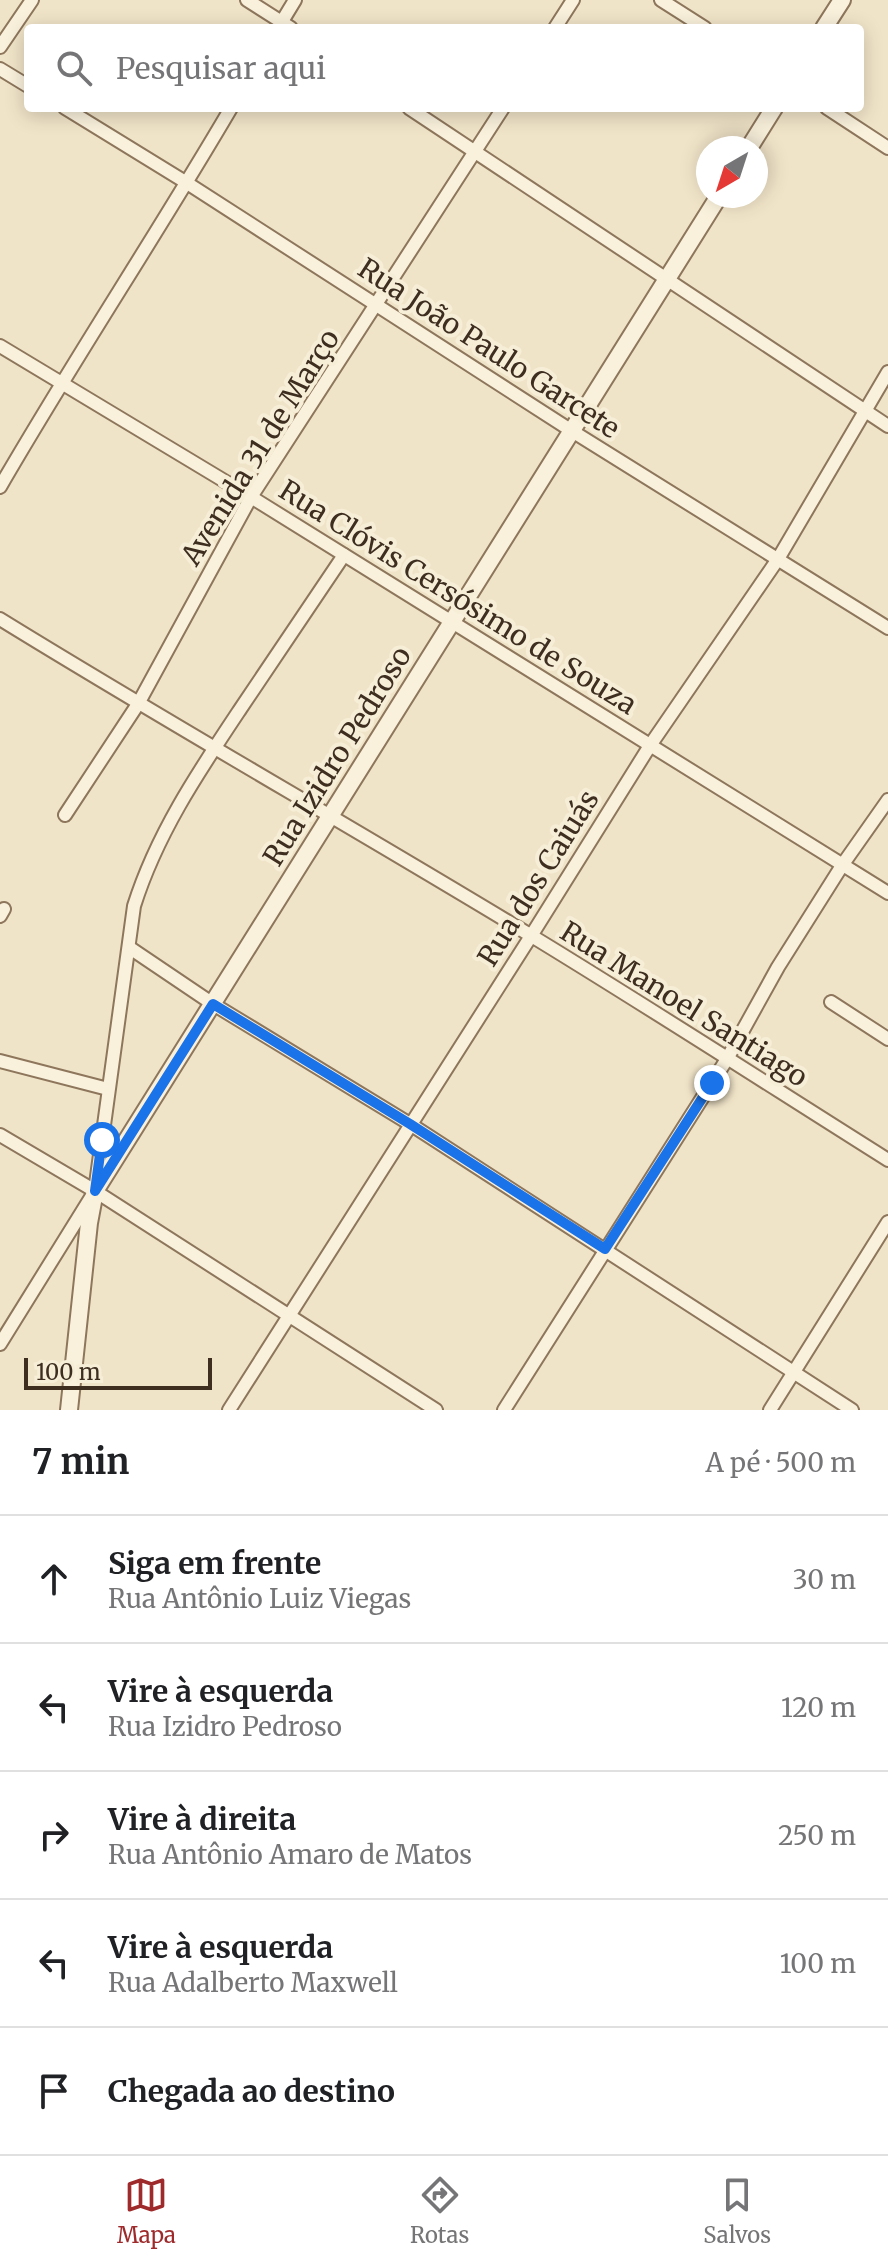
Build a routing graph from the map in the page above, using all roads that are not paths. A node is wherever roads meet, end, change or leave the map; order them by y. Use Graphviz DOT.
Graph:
graph roads {
  1 [pos="32,0"];
  2 [pos="247,0"];
  3 [pos="295,0"];
  4 [pos="573,0"];
  5 [pos="661,0"];
  6 [pos="842,0"];
  7 [pos="280,24"];
  8 [pos="284,24"];
  9 [pos="558,24"];
  10 [pos="699,24"];
  11 [pos="827,24"];
  12 [pos="0,47"];
  13 [pos="0,69"];
  14 [pos="24,84"];
  15 [pos="72,112"];
  16 [pos="229,112"];
  17 [pos="415,112"];
  18 [pos="500,112"];
  19 [pos="772,112"];
  20 [pos="833,112"];
  21 [pos="756,136"];
  22 [pos="888,148"];
  23 [pos="475,152"];
  24 [pos="187,183"];
  25 [pos="712,208"];
  26 [pos="666,281"];
  27 [pos="377,305"];
  28 [pos="0,346"];
  29 [pos="888,372"];
  30 [pos="60,384"];
  31 [pos="863,410"];
  32 [pos="888,426"];
  33 [pos="572,431"];
  34 [pos="0,487"];
  35 [pos="251,497"];
  36 [pos="344,555"];
  37 [pos="778,559"];
  38 [pos="0,619"];
  39 [pos="452,623"];
  40 [pos="888,628"];
  41 [pos="138,704"];
  42 [pos="651,744"];
  43 [pos="214,749"];
  44 [pos="888,800"];
  45 [pos="65,815"];
  46 [pos="331,815"];
  47 [pos="843,864"];
  48 [pos="888,893"];
  49 [pos="531,936"];
  50 [pos="130,948"];
  51 [pos="831,1002"];
  52 [pos="213,1004"];
  53 [pos="888,1039"];
  54 [pos="727,1059"];
  55 [pos="0,1061"];
  56 [pos="108,1089"];
  57 [pos="410,1124"];
  58 [pos="1,1137"];
  59 [pos="888,1160"];
  60 [pos="95,1191"];
  61 [pos="888,1222"];
  62 [pos="605,1249"];
  63 [pos="290,1317"];
  64 [pos="0,1344"];
  65 [pos="794,1372"];
  66 [pos="69,1410"];
  67 [pos="229,1410"];
  68 [pos="436,1410"];
  69 [pos="504,1410"];
  70 [pos="770,1410"];
  71 [pos="852,1410"];
  1 -- 12 [label="street"];
  2 -- 7 [label="street"];
  3 -- 8 [label="street"];
  4 -- 9 [label="street"];
  5 -- 10 [label="street"];
  6 -- 11 [label="street"];
  13 -- 14 [label="street"];
  15 -- 24 [label="street, Rua João Paulo Garcete"];
  16 -- 24 [label="street"];
  17 -- 23 [label="street"];
  18 -- 23 [label="street, Avenida 31 de Março"];
  19 -- 21 [label="street"];
  20 -- 22 [label="street"];
  23 -- 26 [label="street"];
  23 -- 27 [label="street, Avenida 31 de Março"];
  24 -- 27 [label="street, Rua João Paulo Garcete"];
  24 -- 30 [label="street"];
  25 -- 26 [label="street, Rua Izidro Pedroso"];
  26 -- 31 [label="street"];
  26 -- 33 [label="street, Rua Izidro Pedroso"];
  27 -- 33 [label="street, Rua João Paulo Garcete"];
  27 -- 35 [label="street, Avenida 31 de Março"];
  28 -- 30 [label="street, Rua Clóvis Cersósimo de Souza"];
  29 -- 31 [label="street, Rua dos Caiuás"];
  30 -- 34 [label="street"];
  30 -- 35 [label="street, Rua Clóvis Cersósimo de Souza"];
  31 -- 32 [label="street"];
  31 -- 37 [label="street, Rua dos Caiuás"];
  33 -- 37 [label="street, Rua João Paulo Garcete"];
  33 -- 39 [label="street, Rua Izidro Pedroso"];
  35 -- 36 [label="street, Rua Clóvis Cersósimo de Souza"];
  35 -- 41 [label="street, Avenida 31 de Março"];
  36 -- 39 [label="street, Rua Clóvis Cersósimo de Souza"];
  36 -- 43 [label="street"];
  37 -- 40 [label="street, Rua João Paulo Garcete"];
  37 -- 42 [label="street, Rua dos Caiuás"];
  38 -- 41 [label="street, Rua Manoel Santiago"];
  39 -- 42 [label="street, Rua Clóvis Cersósimo de Souza"];
  39 -- 46 [label="street, Rua Izidro Pedroso"];
  41 -- 43 [label="street, Rua Manoel Santiago"];
  41 -- 45 [label="street, Avenida 31 de Março"];
  42 -- 47 [label="street, Rua Clóvis Cersósimo de Souza"];
  42 -- 49 [label="street, Rua dos Caiuás"];
  43 -- 46 [label="street, Rua Manoel Santiago"];
  43 -- 50 [label="street"];
  44 -- 47 [label="street"];
  46 -- 49 [label="street, Rua Manoel Santiago"];
  46 -- 52 [label="street, Rua Izidro Pedroso"];
  47 -- 48 [label="street, Rua Clóvis Cersósimo de Souza"];
  47 -- 54 [label="street"];
  49 -- 54 [label="street, Rua Manoel Santiago"];
  49 -- 57 [label="street, Rua dos Caiuás"];
  50 -- 52 [label="street"];
  50 -- 56 [label="street"];
  51 -- 53 [label="street"];
  52 -- 57 [label="street"];
  52 -- 60 [label="street, Rua Izidro Pedroso"];
  54 -- 59 [label="street, Rua Manoel Santiago"];
  54 -- 62 [label="street"];
  55 -- 56 [label="street"];
  56 -- 60 [label="street"];
  57 -- 62 [label="street"];
  57 -- 63 [label="street, Rua dos Caiuás"];
  58 -- 60 [label="street"];
  60 -- 63 [label="street"];
  60 -- 64 [label="street, Rua Izidro Pedroso"];
  60 -- 66 [label="street"];
  61 -- 65 [label="street"];
  62 -- 65 [label="street"];
  62 -- 69 [label="street"];
  63 -- 67 [label="street, Rua dos Caiuás"];
  63 -- 68 [label="street"];
  65 -- 70 [label="street"];
  65 -- 71 [label="street"];
}
